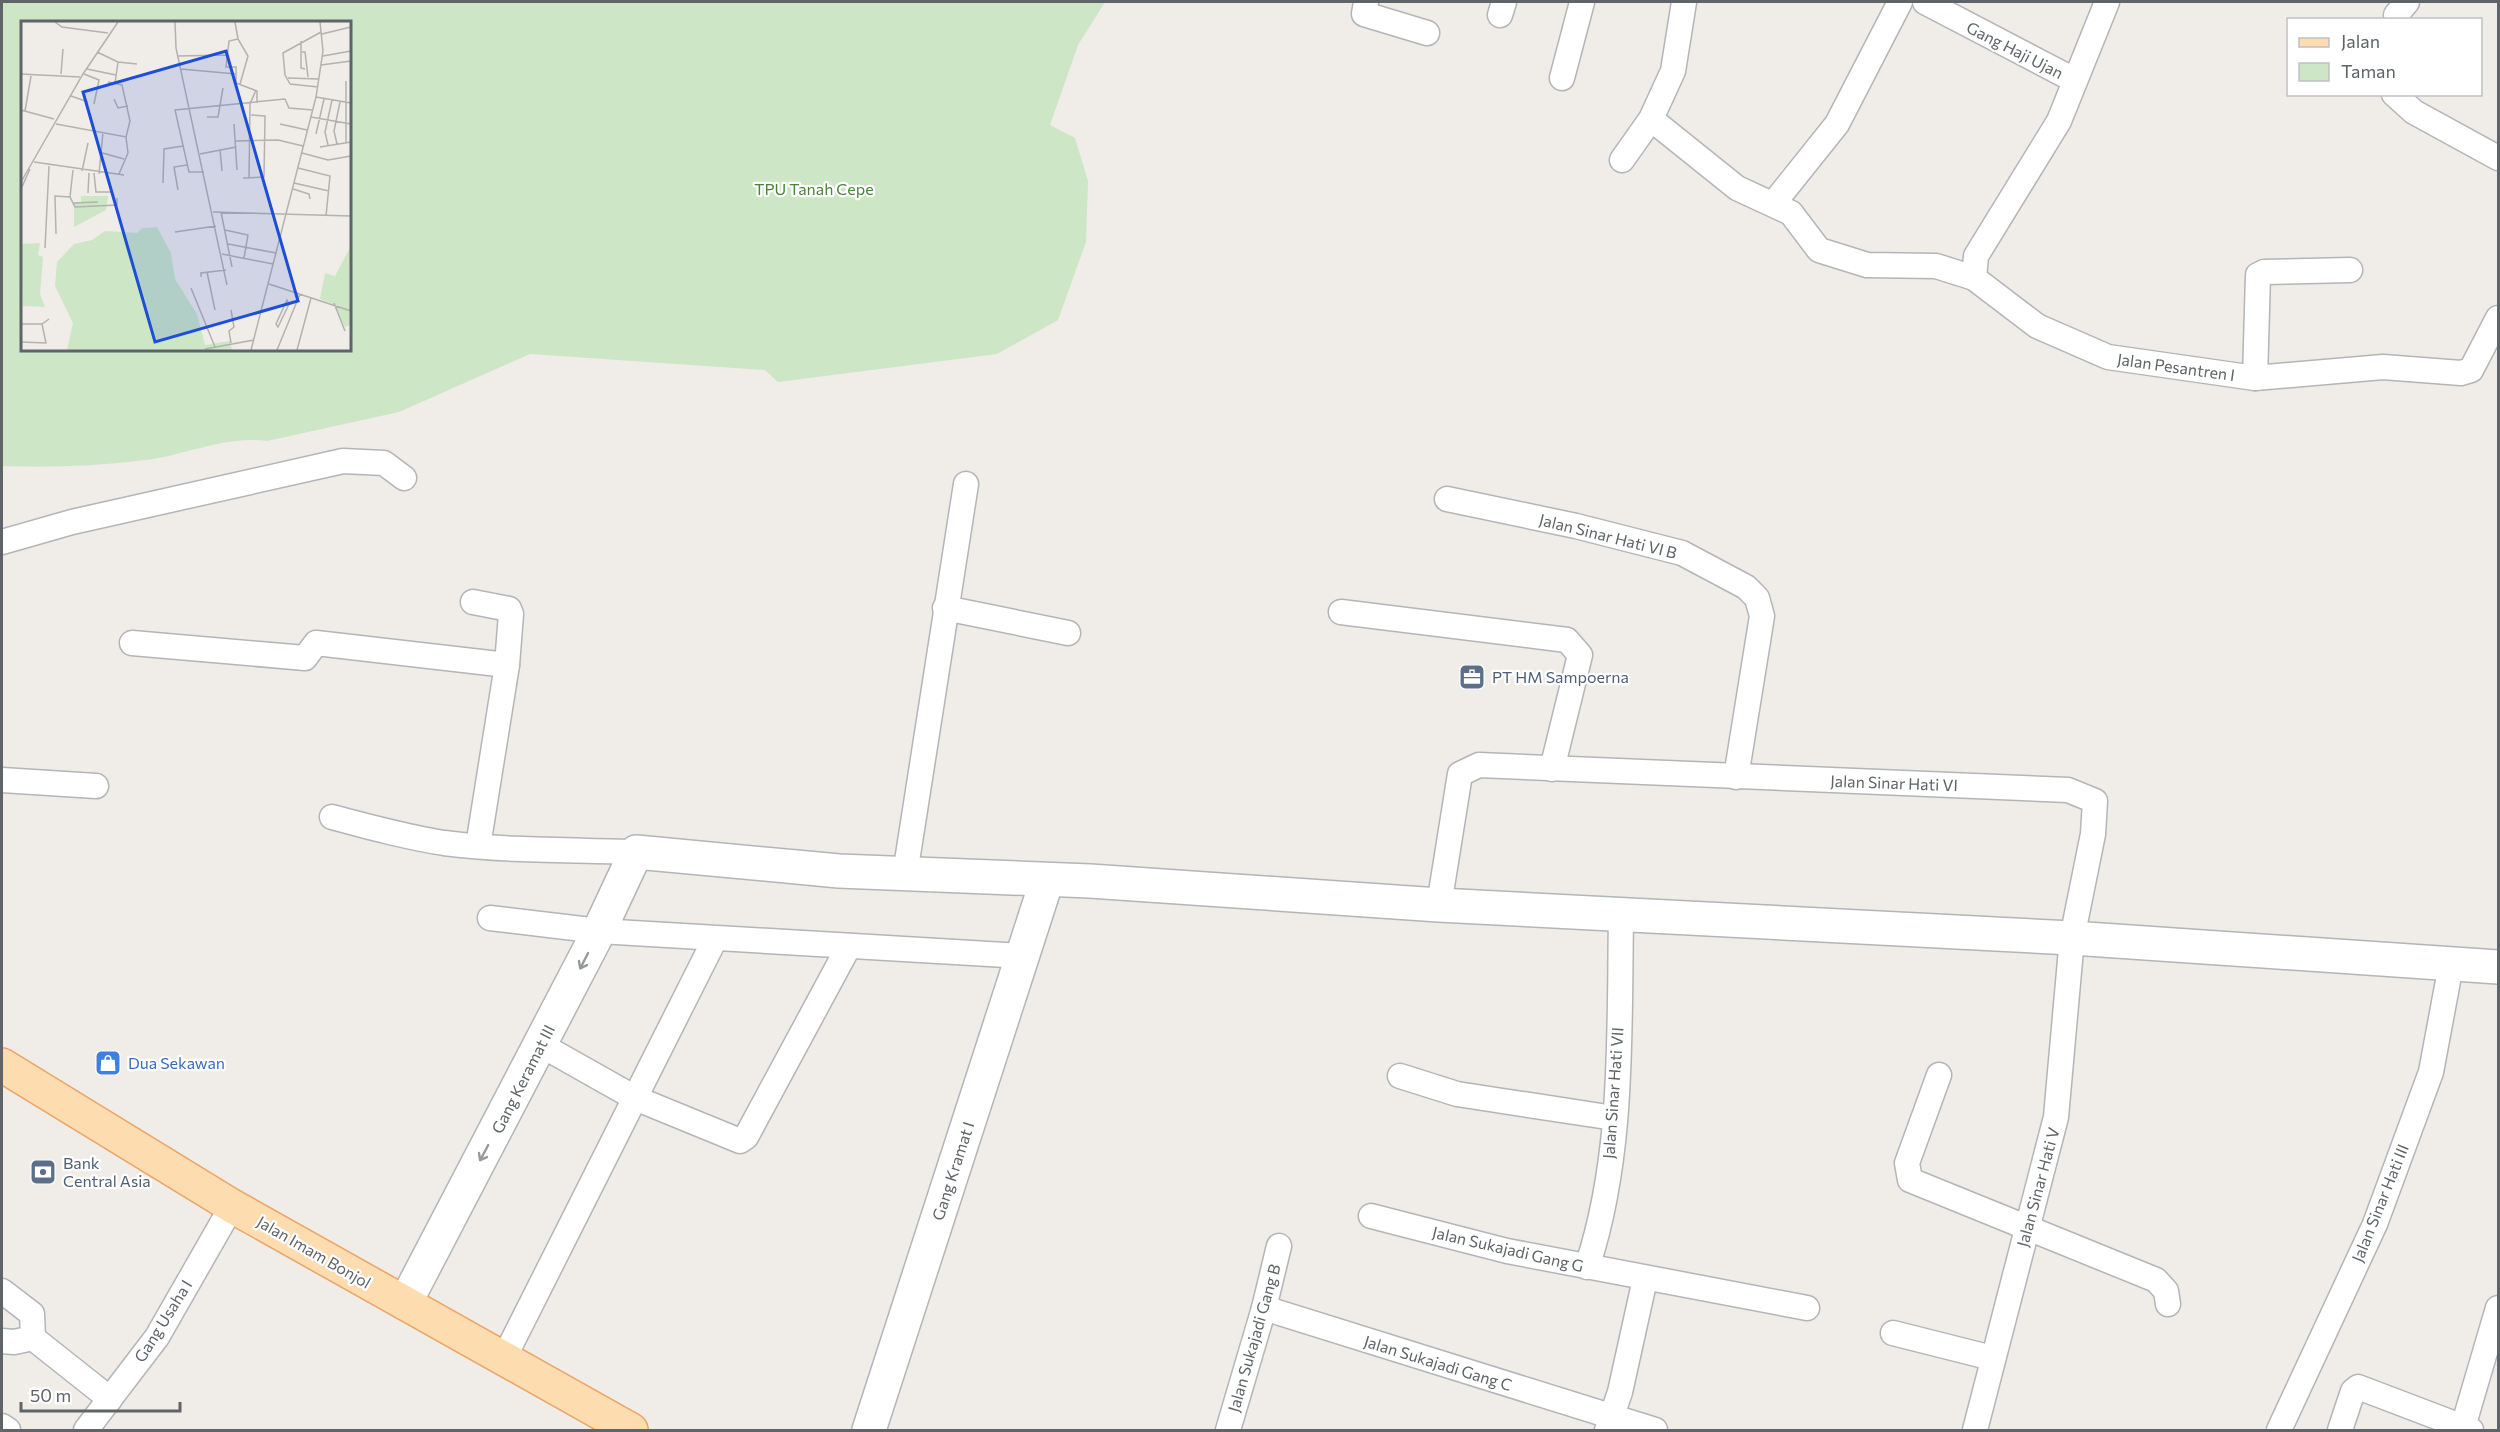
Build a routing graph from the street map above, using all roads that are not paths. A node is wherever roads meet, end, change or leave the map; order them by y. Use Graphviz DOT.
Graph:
graph roads {
  1 [pos="1366,2"];
  2 [pos="1582,2"];
  3 [pos="1684,2"];
  4 [pos="1900,2"];
  5 [pos="1925,2"];
  6 [pos="2107,2"];
  7 [pos="1427,33"];
  8 [pos="1562,78"];
  9 [pos="2074,80"];
  10 [pos="2396,96"];
  11 [pos="1651,119"];
  12 [pos="2499,158"];
  13 [pos="1622,160"];
  14 [pos="1773,204"];
  15 [pos="2350,270"];
  16 [pos="1974,278"];
  17 [pos="2499,318"];
  18 [pos="2255,378"];
  19 [pos="404,478"];
  20 [pos="966,484"];
  21 [pos="1448,499"];
  22 [pos="2,542"];
  23 [pos="473,602"];
  24 [pos="945,608"];
  25 [pos="1341,612"];
  26 [pos="1068,633"];
  27 [pos="132,643"];
  28 [pos="507,665"];
  29 [pos="1552,769"];
  30 [pos="1736,777"];
  31 [pos="2,780"];
  32 [pos="96,786"];
  33 [pos="332,817"];
  34 [pos="478,846"];
  35 [pos="636,852"];
  36 [pos="905,874"];
  37 [pos="1047,880"];
  38 [pos="1439,905"];
  39 [pos="1621,916"];
  40 [pos="490,918"];
  41 [pos="599,932"];
  42 [pos="2072,938"];
  43 [pos="715,939"];
  44 [pos="849,946"];
  45 [pos="1022,956"];
  46 [pos="2451,965"];
  47 [pos="2499,967"];
  48 [pos="541,1045"];
  49 [pos="2,1065"];
  50 [pos="1400,1076"];
  51 [pos="1939,1076"];
  52 [pos="635,1098"];
  53 [pos="1614,1118"];
  54 [pos="232,1206"];
  55 [pos="1371,1216"];
  56 [pos="2029,1227"];
  57 [pos="1279,1246"];
  58 [pos="1587,1267"];
  59 [pos="1645,1279"];
  60 [pos="2,1291"];
  61 [pos="405,1303"];
  62 [pos="2168,1304"];
  63 [pos="1264,1308"];
  64 [pos="1807,1308"];
  65 [pos="2499,1308"];
  66 [pos="1893,1332"];
  67 [pos="33,1338"];
  68 [pos="2,1341"];
  69 [pos="504,1358"];
  70 [pos="1992,1358"];
  71 [pos="110,1399"];
  72 [pos="1609,1424"];
  73 [pos="2,1426"];
  74 [pos="2467,1429"];
  75 [pos="8,1431"];
  76 [pos="86,1431"];
  77 [pos="631,1431"];
  78 [pos="870,1431"];
  79 [pos="1228,1431"];
  80 [pos="1655,1431"];
  81 [pos="1975,1431"];
  82 [pos="2279,1431"];
  83 [pos="2340,1431"];
  1 -- 7 [label="street"];
  2 -- 8 [label="street"];
  3 -- 11 [label="street"];
  4 -- 14 [label="street"];
  5 -- 9 [label="street, Gang Haji Ujan"];
  6 -- 9 [label="street"];
  9 -- 16 [label="street"];
  10 -- 12 [label="street"];
  11 -- 13 [label="street"];
  11 -- 14 [label="street, Jalan Pesantren I"];
  14 -- 16 [label="street, Jalan Pesantren I"];
  15 -- 18 [label="street"];
  16 -- 18 [label="street, Jalan Pesantren I"];
  17 -- 18 [label="street, Jalan Pesantren I"];
  19 -- 22 [label="street"];
  20 -- 24 [label="street"];
  21 -- 30 [label="street, Jalan Sinar Hati VI B"];
  23 -- 28 [label="street"];
  24 -- 26 [label="street"];
  24 -- 36 [label="street"];
  25 -- 29 [label="street"];
  27 -- 28 [label="street"];
  28 -- 34 [label="street"];
  29 -- 30 [label="street, Jalan Sinar Hati VI"];
  29 -- 38 [label="street, Jalan Sinar Hati VI"];
  30 -- 42 [label="street, Jalan Sinar Hati VI"];
  31 -- 32 [label="street"];
  33 -- 34 [label="street"];
  34 -- 35 [label="street"];
  35 -- 36 [label="street"];
  35 -- 41 [label="street, Gang Keramat III"];
  36 -- 37 [label="street"];
  37 -- 38 [label="street"];
  37 -- 45 [label="street, Gang Kramat I"];
  38 -- 39 [label="street"];
  39 -- 42 [label="street"];
  39 -- 53 [label="street, Jalan Sinar Hati VII"];
  40 -- 41 [label="street"];
  41 -- 43 [label="street"];
  41 -- 48 [label="street, Gang Keramat III, one-way"];
  42 -- 46 [label="street"];
  42 -- 56 [label="street, Jalan Sinar Hati V"];
  43 -- 44 [label="street"];
  43 -- 52 [label="street"];
  44 -- 45 [label="street"];
  44 -- 52 [label="street"];
  45 -- 78 [label="street, Gang Kramat I"];
  46 -- 47 [label="street"];
  46 -- 82 [label="street, Jalan Sinar Hati III"];
  48 -- 52 [label="street"];
  48 -- 61 [label="street, Gang Keramat III, one-way"];
  49 -- 54 [label="main road, Jalan Imam Bonjol"];
  50 -- 53 [label="street"];
  51 -- 56 [label="street"];
  52 -- 69 [label="street"];
  53 -- 58 [label="street, Jalan Sinar Hati VII"];
  54 -- 61 [label="main road, Jalan Imam Bonjol"];
  54 -- 71 [label="street, Gang Usaha I"];
  55 -- 58 [label="street, Jalan Sukajadi Gang G"];
  56 -- 62 [label="street"];
  56 -- 70 [label="street, Jalan Sinar Hati V"];
  57 -- 63 [label="street, Jalan Sukajadi Gang B"];
  58 -- 59 [label="street, Jalan Sukajadi Gang G"];
  59 -- 64 [label="street, Jalan Sukajadi Gang G"];
  59 -- 72 [label="street"];
  60 -- 67 [label="street"];
  61 -- 69 [label="main road, Jalan Imam Bonjol"];
  63 -- 72 [label="street, Jalan Sukajadi Gang C"];
  63 -- 79 [label="street, Jalan Sukajadi Gang B"];
  65 -- 74 [label="street"];
  66 -- 70 [label="street"];
  67 -- 68 [label="street"];
  67 -- 71 [label="street"];
  69 -- 77 [label="main road, Jalan Imam Bonjol"];
  70 -- 81 [label="street, Jalan Sinar Hati V"];
  71 -- 76 [label="street, Gang Usaha I"];
  72 -- 80 [label="street, Jalan Sukajadi Gang C"];
  73 -- 75 [label="street"];
  74 -- 83 [label="street"];
}
